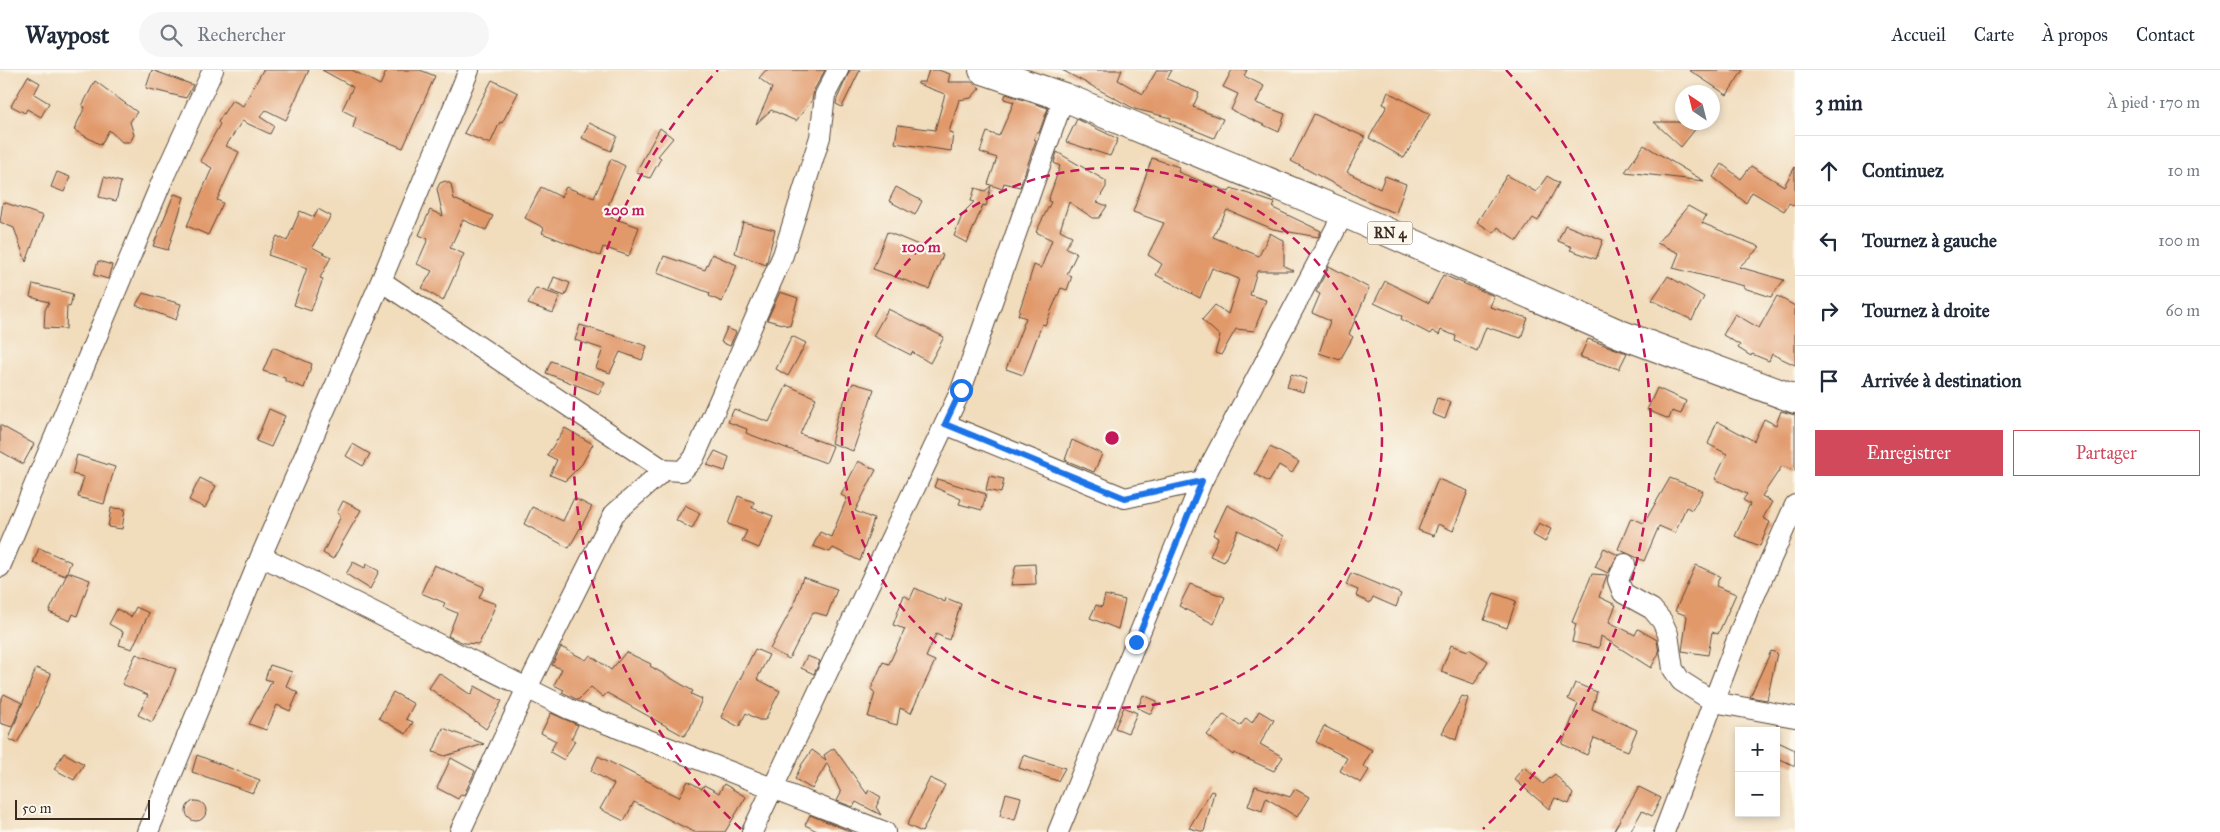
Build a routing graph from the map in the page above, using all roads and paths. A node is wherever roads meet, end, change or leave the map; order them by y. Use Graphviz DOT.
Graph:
graph roads {
  1 [pos="213,70"];
  2 [pos="469,70"];
  3 [pos="838,70"];
  4 [pos="983,70"];
  5 [pos="1064,97"];
  6 [pos="1344,213"];
  7 [pos="381,281"];
  8 [pos="1795,399"];
  9 [pos="945,424"];
  10 [pos="664,470"];
  11 [pos="1202,481"];
  12 [pos="1795,505"];
  13 [pos="261,556"];
  14 [pos="1625,564"];
  15 [pos="0,567"];
  16 [pos="527,688"];
  17 [pos="1714,702"];
  18 [pos="1795,717"];
  19 [pos="774,788"];
  20 [pos="155,830"];
  21 [pos="460,832"];
  22 [pos="752,832"];
  23 [pos="885,832"];
  24 [pos="1058,832"];
  25 [pos="1664,832"];
  1 -- 15 [label="street"];
  2 -- 7 [label="street"];
  3 -- 10 [label="street"];
  4 -- 5 [label="highway, RN 4"];
  5 -- 6 [label="highway, RN 4"];
  5 -- 9 [label="street"];
  6 -- 8 [label="highway, RN 4"];
  6 -- 11 [label="street"];
  7 -- 10 [label="street"];
  7 -- 13 [label="street"];
  9 -- 11 [label="street"];
  9 -- 19 [label="street"];
  10 -- 16 [label="street"];
  11 -- 24 [label="street"];
  12 -- 17 [label="street"];
  13 -- 16 [label="street"];
  13 -- 20 [label="street"];
  14 -- 17 [label="street"];
  16 -- 19 [label="street"];
  16 -- 21 [label="street"];
  17 -- 18 [label="street"];
  17 -- 25 [label="street"];
  19 -- 22 [label="street"];
  19 -- 23 [label="street"];
}
